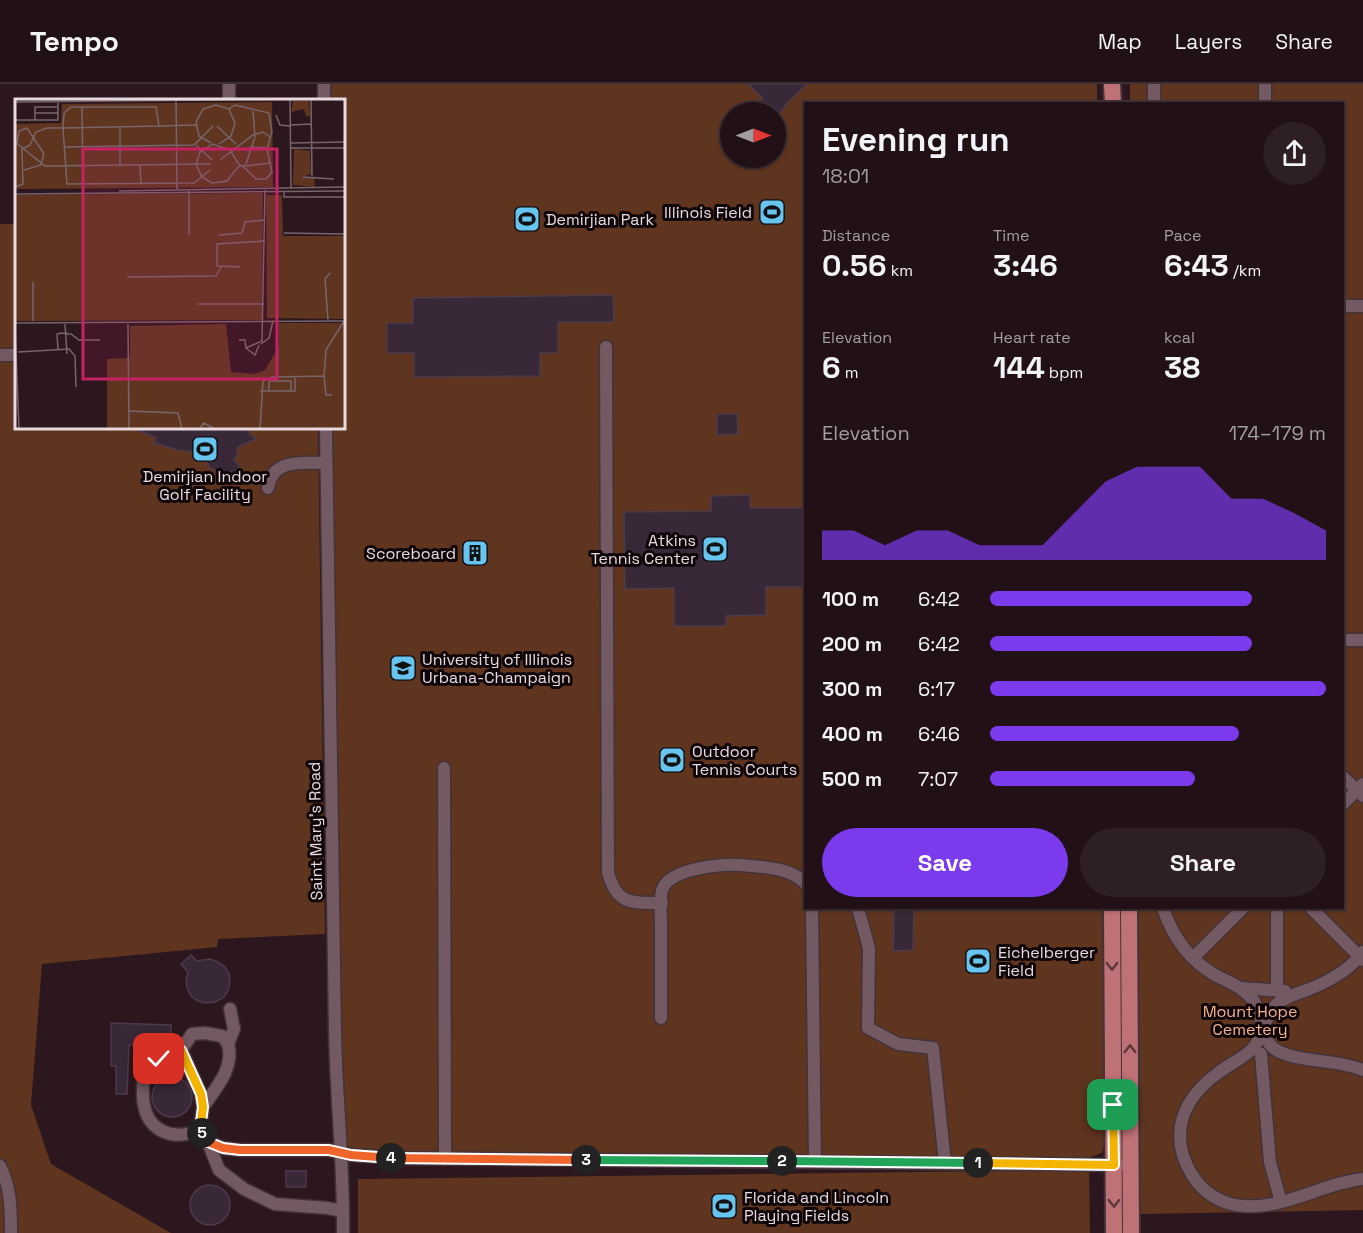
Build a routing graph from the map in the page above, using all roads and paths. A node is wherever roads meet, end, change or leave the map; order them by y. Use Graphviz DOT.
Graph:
graph roads {
  1 [pos="1112,84"];
  2 [pos="1154,84"];
  3 [pos="1265,84"];
  4 [pos="1113,102"];
  5 [pos="1154,102"];
  6 [pos="1265,102"];
  7 [pos="1344,306"];
  8 [pos="1363,306"];
  9 [pos="606,347"];
  10 [pos="326,429"];
  11 [pos="326,463"];
  12 [pos="268,488"];
  13 [pos="1344,640"];
  14 [pos="1363,640"];
  15 [pos="444,768"];
  16 [pos="1344,777"];
  17 [pos="1361,790"];
  18 [pos="1344,803"];
  19 [pos="804,882"];
  20 [pos="662,903"];
  21 [pos="812,909"];
  22 [pos="858,909"];
  23 [pos="1112,909"];
  24 [pos="1129,909"];
  25 [pos="1162,909"];
  26 [pos="1242,909"];
  27 [pos="1277,909"];
  28 [pos="1312,909"];
  29 [pos="1362,956"];
  30 [pos="1193,958"];
  31 [pos="1240,988"];
  32 [pos="1277,991"];
  33 [pos="1294,995"];
  34 [pos="230,1010"];
  35 [pos="661,1018"];
  36 [pos="1264,1026"];
  37 [pos="228,1044"];
  38 [pos="181,1050"];
  39 [pos="1261,1054"];
  40 [pos="1285,1054"];
  41 [pos="1241,1058"];
  42 [pos="1363,1070"];
  43 [pos="203,1107"];
  44 [pos="200,1130"];
  45 [pos="208,1142"];
  46 [pos="341,1153"];
  47 [pos="445,1159"];
  48 [pos="815,1162"];
  49 [pos="945,1163"];
  50 [pos="1122,1165"];
  51 [pos="0,1166"];
  52 [pos="1363,1179"];
  53 [pos="1281,1202"];
  54 [pos="343,1211"];
  55 [pos="11,1233"];
  56 [pos="343,1233"];
  57 [pos="1114,1233"];
  58 [pos="1131,1233"];
  1 -- 4 [label="main road"];
  2 -- 5 [label="street"];
  3 -- 6 [label="street"];
  7 -- 8 [label="street"];
  9 -- 20 [label="street"];
  10 -- 11 [label="street, Saint Mary's Road"];
  11 -- 12 [label="street"];
  11 -- 46 [label="street, Saint Mary's Road"];
  13 -- 14 [label="street"];
  15 -- 47 [label="street"];
  16 -- 17 [label="street"];
  17 -- 18 [label="street"];
  19 -- 20 [label="street"];
  20 -- 35 [label="street"];
  21 -- 48 [label="street"];
  22 -- 49 [label="street"];
  23 -- 50 [label="main road, one-way"];
  50 -- 24 [label="main road, one-way"];
  25 -- 30 [label="street"];
  26 -- 30 [label="street"];
  27 -- 32 [label="street"];
  28 -- 29 [label="street"];
  29 -- 33 [label="street"];
  30 -- 31 [label="street"];
  31 -- 32 [label="street"];
  31 -- 36 [label="street"];
  32 -- 33 [label="street"];
  33 -- 36 [label="street"];
  34 -- 37 [label="street"];
  36 -- 40 [label="street"];
  36 -- 41 [label="street"];
  37 -- 38 [label="street"];
  37 -- 43 [label="street"];
  38 -- 43 [label="street"];
  38 -- 44 [label="street"];
  39 -- 40 [label="street"];
  39 -- 41 [label="street"];
  39 -- 53 [label="street"];
  40 -- 42 [label="street"];
  41 -- 53 [label="street"];
  43 -- 44 [label="street"];
  44 -- 45 [label="street"];
  45 -- 46 [label="street"];
  45 -- 54 [label="street"];
  46 -- 47 [label="street"];
  46 -- 54 [label="street, Saint Mary's Road"];
  47 -- 48 [label="street"];
  48 -- 49 [label="street"];
  49 -- 50 [label="street"];
  50 -- 57 [label="main road, one-way"];
  50 -- 58 [label="main road"];
  51 -- 55 [label="street"];
  52 -- 53 [label="street"];
  54 -- 56 [label="street, Saint Mary's Road"];
}
